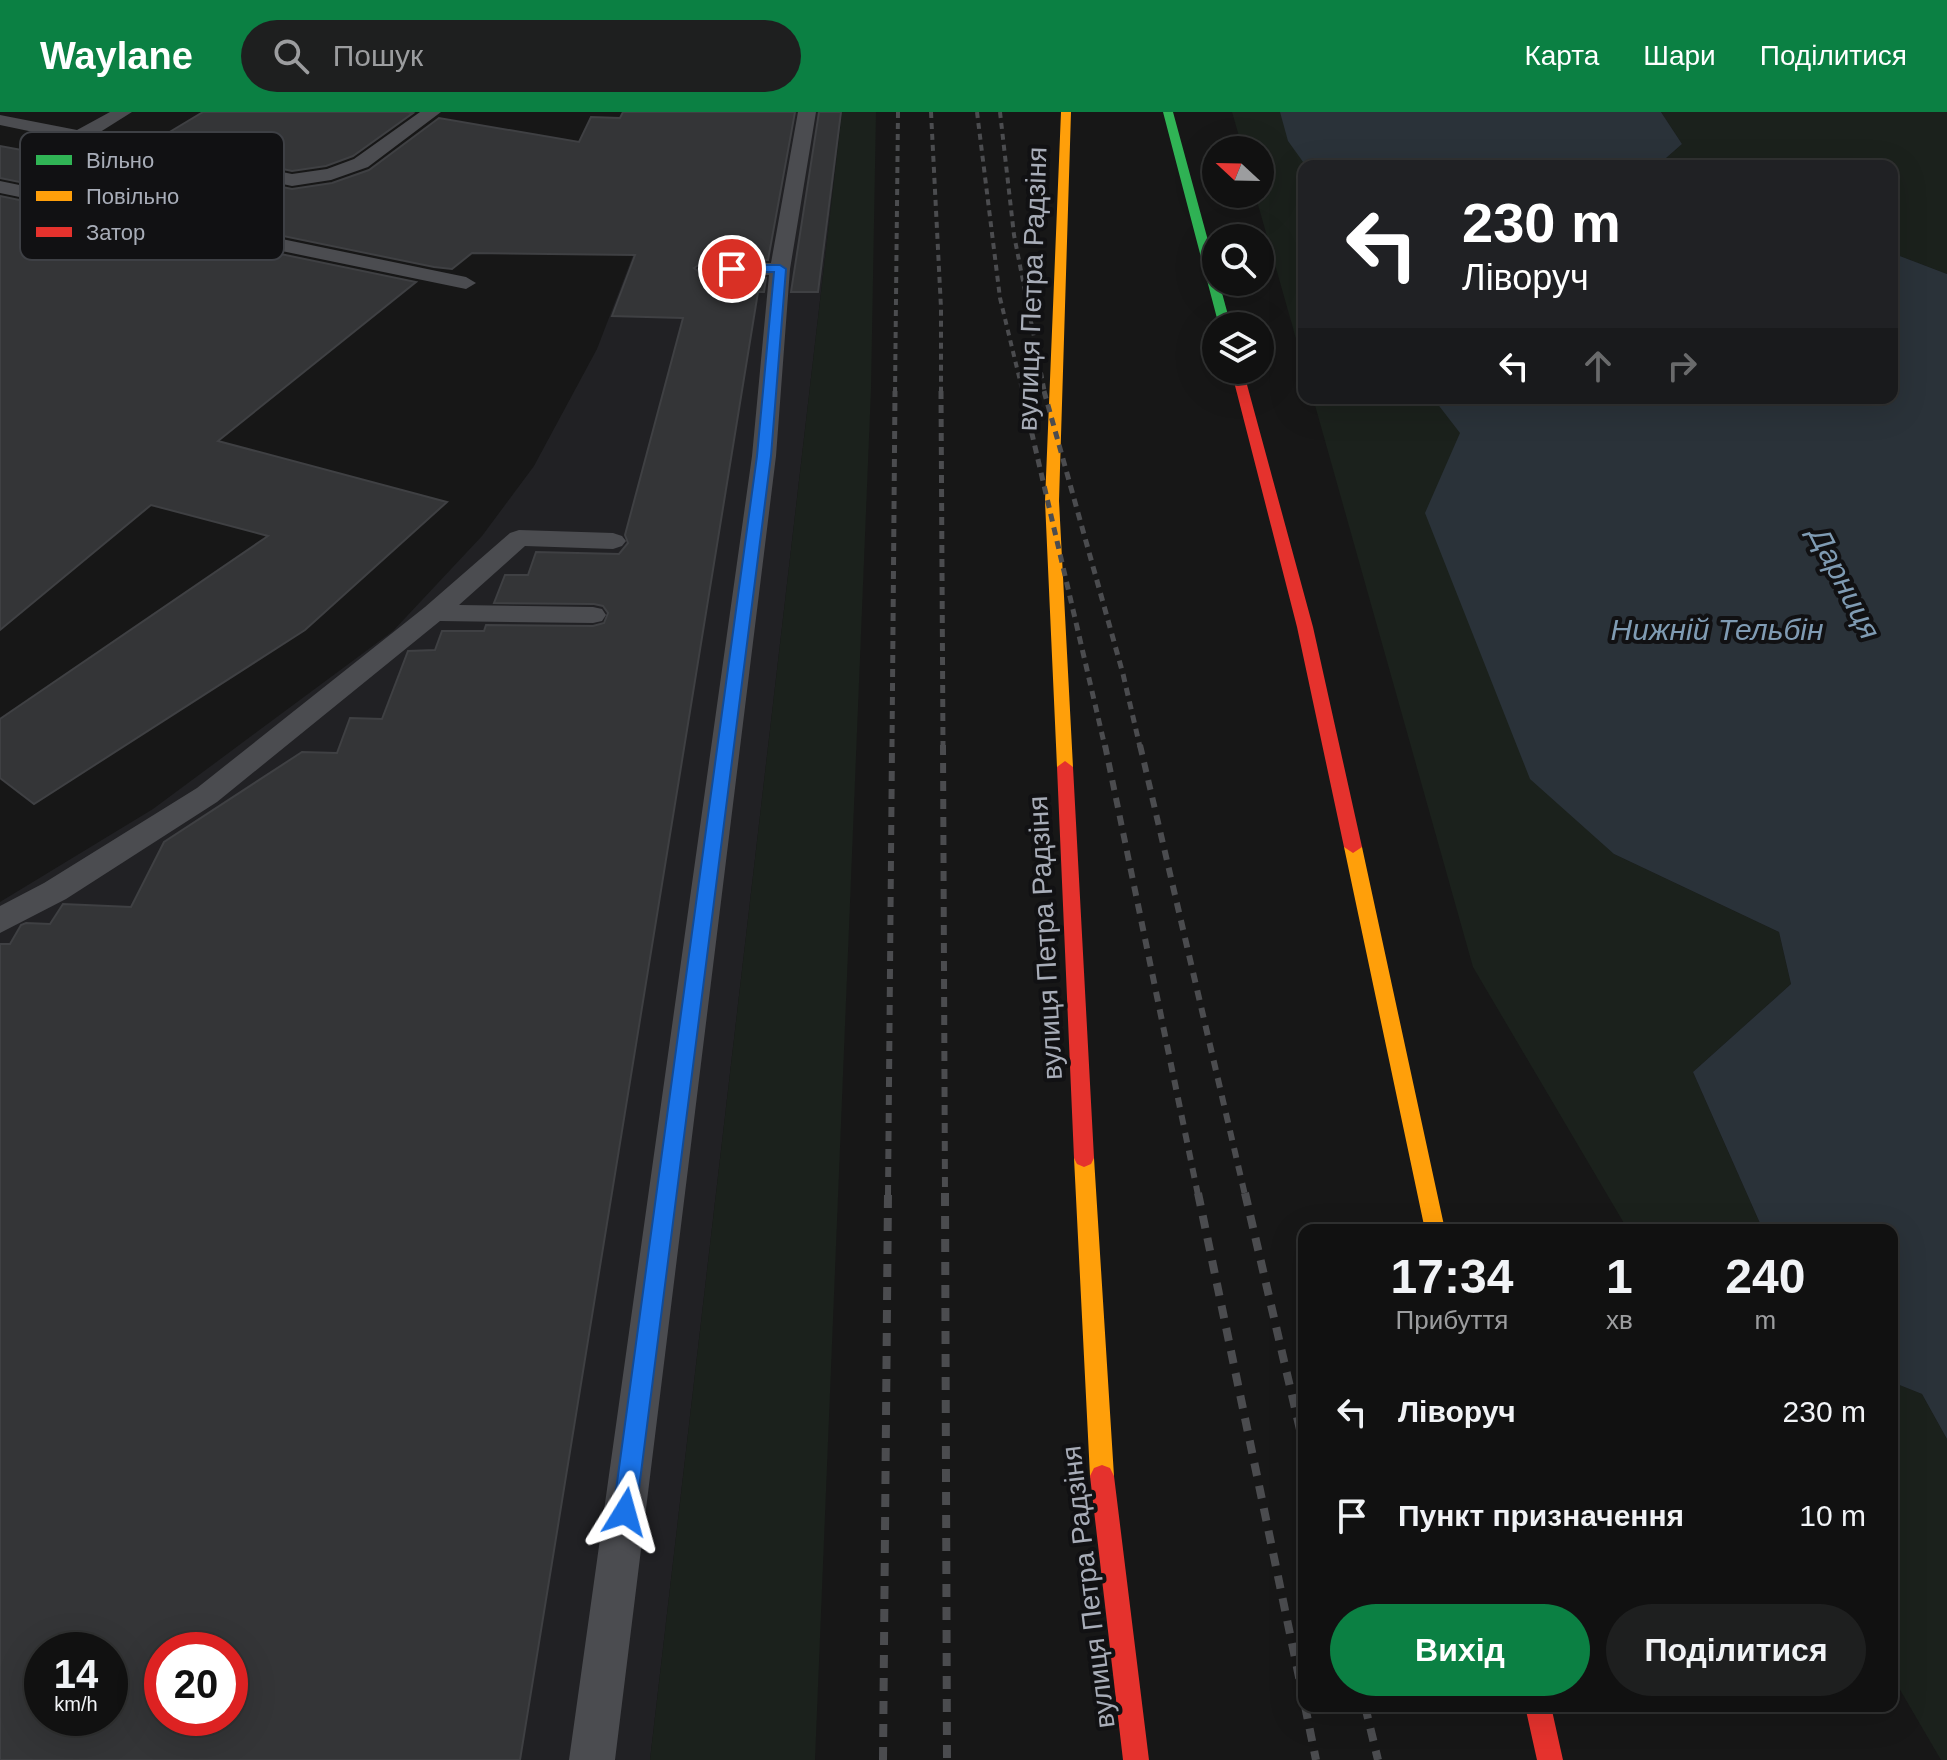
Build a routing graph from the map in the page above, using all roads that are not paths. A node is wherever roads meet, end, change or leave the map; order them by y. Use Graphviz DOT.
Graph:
graph roads {
  1 [pos="123,112"];
  2 [pos="432,112"];
  3 [pos="807,112"];
  4 [pos="1066,112"];
  5 [pos="1168,112"];
  6 [pos="0,120"];
  7 [pos="61,132"];
  8 [pos="88,132"];
  9 [pos="284,178"];
  10 [pos="0,187"];
  11 [pos="20,191"];
  12 [pos="20,199"];
  13 [pos="0,211"];
  14 [pos="284,245"];
  15 [pos="707,269"];
  16 [pos="780,269"];
  17 [pos="466,283"];
  18 [pos="1221,312"];
  19 [pos="1241,384"];
  20 [pos="613,541"];
  21 [pos="434,613"];
  22 [pos="593,615"];
  23 [pos="0,921"];
  24 [pos="1434,1224"];
  25 [pos="1539,1712"];
  26 [pos="592,1760"];
  27 [pos="1136,1760"];
  28 [pos="1550,1760"];
  1 -- 8 [label="lane"];
  2 -- 9 [label="lane"];
  3 -- 16 [label="lane"];
  4 -- 27 [label="main road, вулиця Петра Радзіня"];
  5 -- 18 [label="main road"];
  6 -- 7 [label="lane"];
  10 -- 11 [label="lane"];
  12 -- 13 [label="lane"];
  14 -- 17 [label="lane"];
  15 -- 16 [label="lane"];
  16 -- 26 [label="lane"];
  19 -- 24 [label="main road"];
  20 -- 21 [label="lane"];
  21 -- 22 [label="lane"];
  21 -- 23 [label="lane"];
  25 -- 28 [label="main road"];
}
